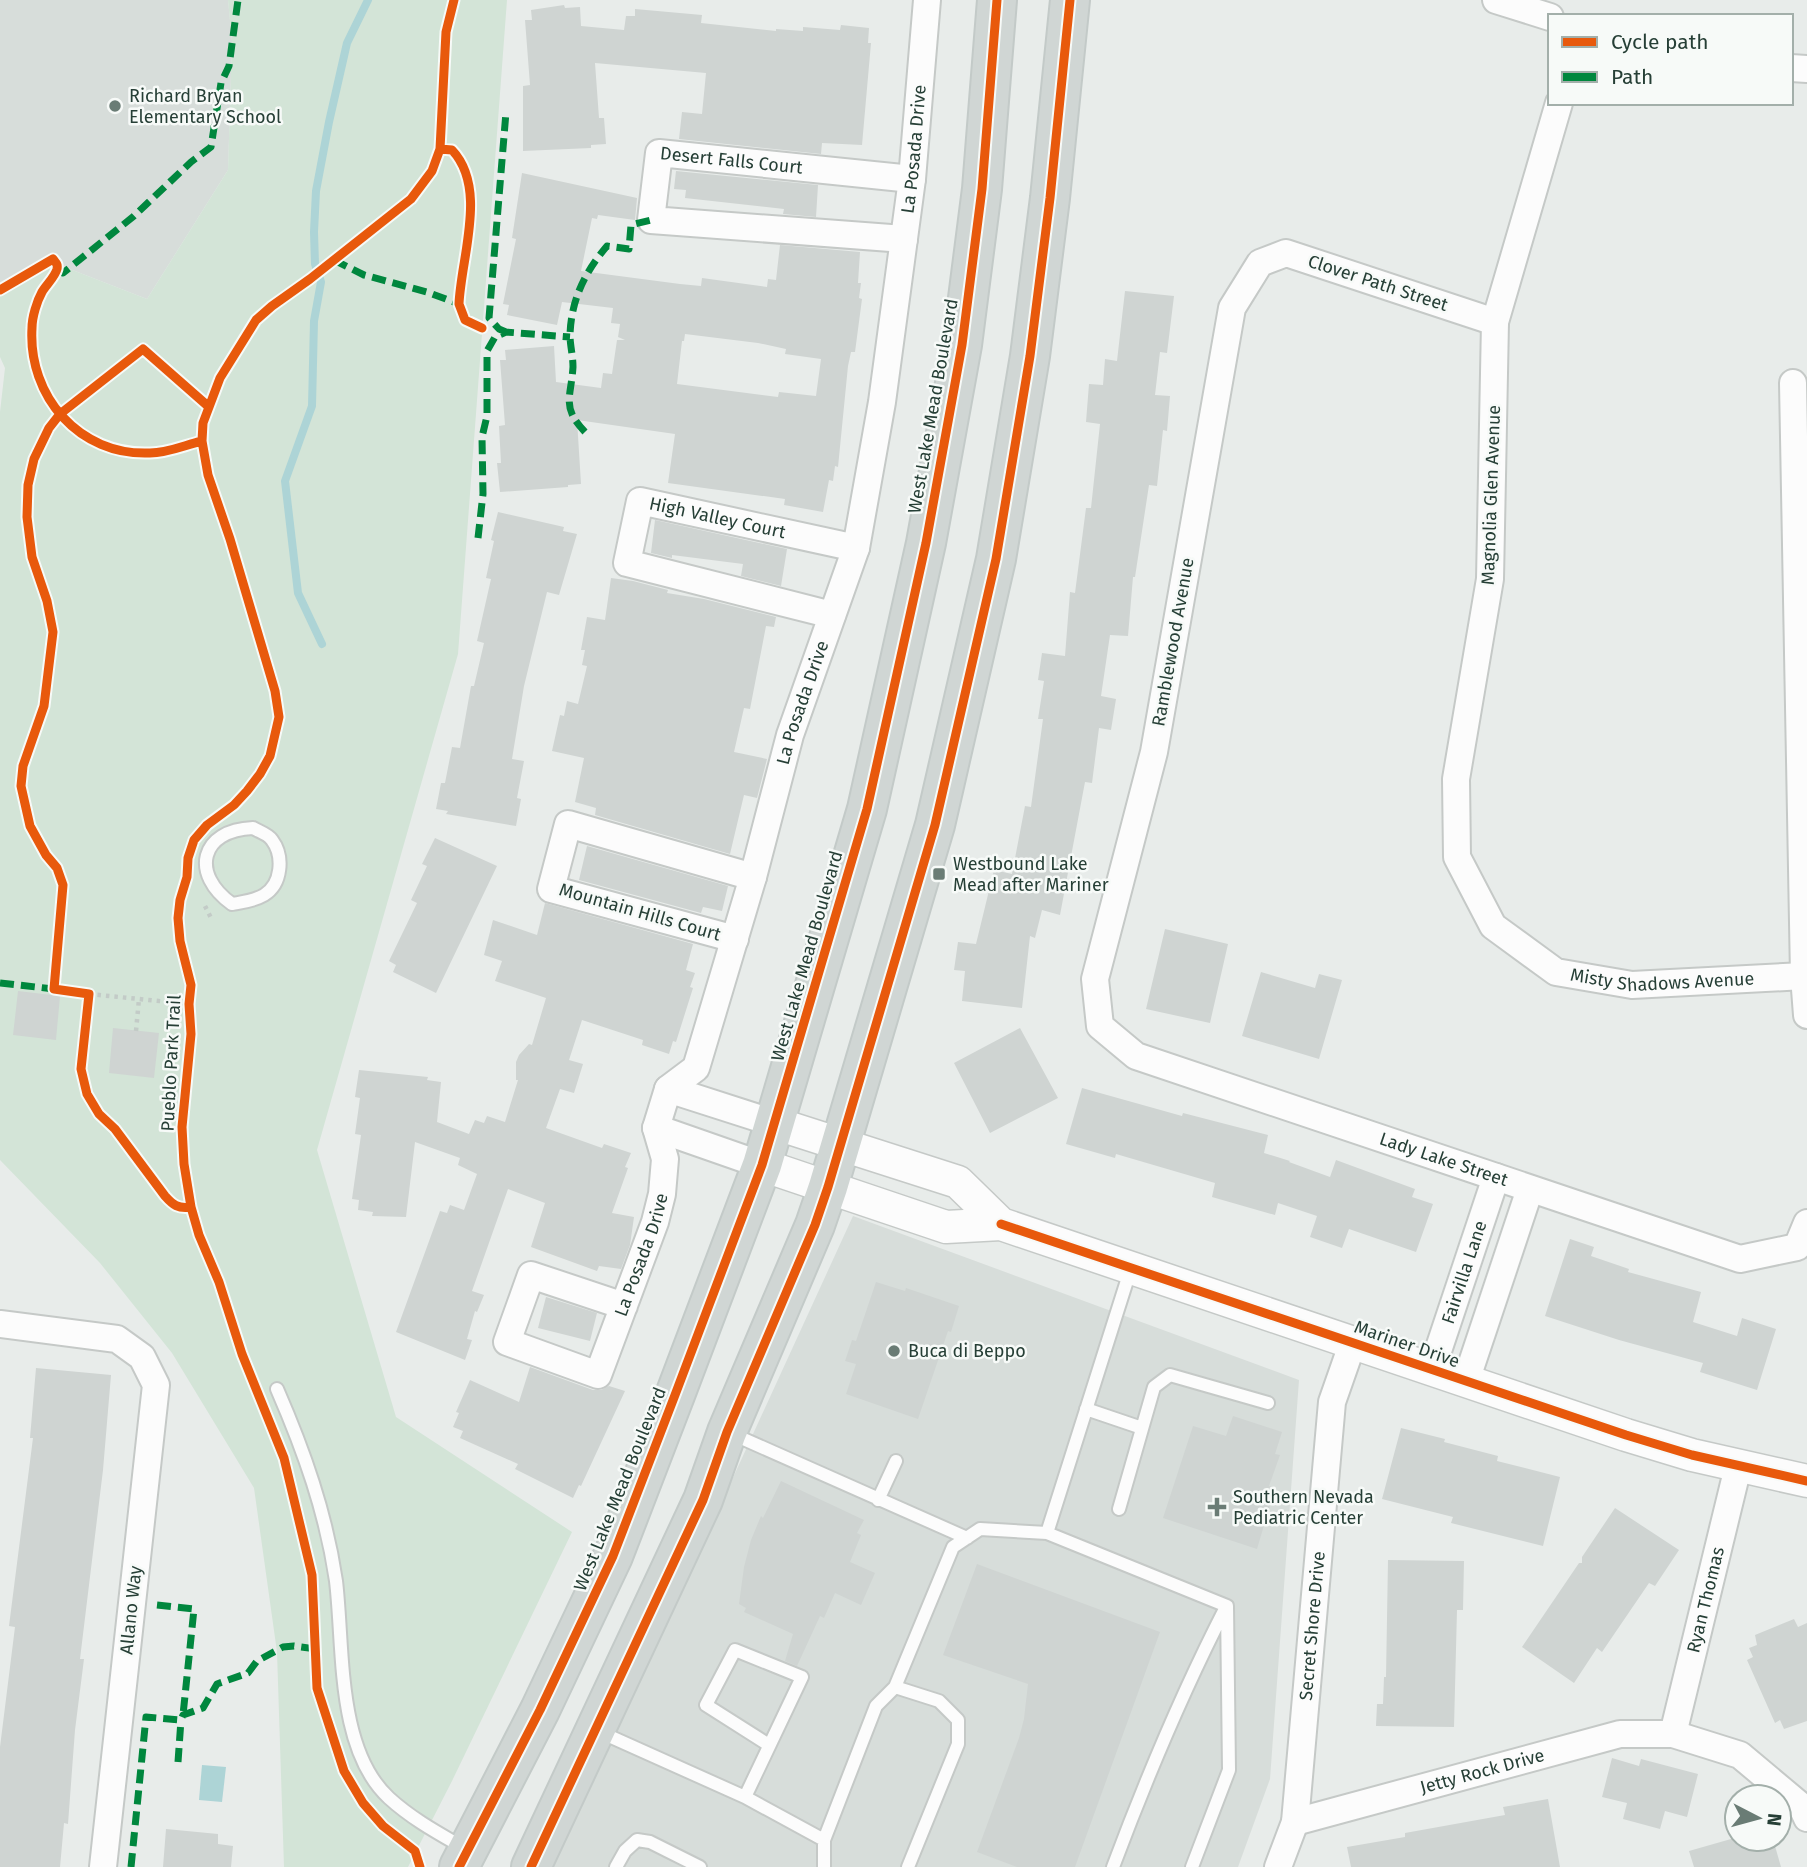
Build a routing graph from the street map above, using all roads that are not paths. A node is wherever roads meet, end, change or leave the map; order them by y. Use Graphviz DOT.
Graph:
graph roads {
  1 [pos="927,0"];
  2 [pos="998,0"];
  3 [pos="1070,0"];
  4 [pos="1496,0"];
  5 [pos="1548,16"];
  6 [pos="1558,105"];
  7 [pos="912,178"];
  8 [pos="904,239"];
  9 [pos="1260,263"];
  10 [pos="1495,322"];
  11 [pos="1793,383"];
  12 [pos="856,548"];
  13 [pos="832,615"];
  14 [pos="754,877"];
  15 [pos="232,904"];
  16 [pos="1493,926"];
  17 [pos="734,939"];
  18 [pos="1804,976"];
  19 [pos="1807,1015"];
  20 [pos="1100,1026"];
  21 [pos="668,1090"];
  22 [pos="774,1123"];
  23 [pos="656,1128"];
  24 [pos="841,1144"];
  25 [pos="762,1165"];
  26 [pos="1496,1177"];
  27 [pos="828,1187"];
  28 [pos="1530,1189"];
  29 [pos="1001,1224"];
  30 [pos="1802,1235"];
  31 [pos="1131,1267"];
  32 [pos="624,1306"];
  33 [pos="0,1324"];
  34 [pos="1353,1342"];
  35 [pos="1432,1369"];
  36 [pos="1466,1381"];
  37 [pos="277,1389"];
  38 [pos="1268,1403"];
  39 [pos="1086,1409"];
  40 [pos="1142,1428"];
  41 [pos="727,1432"];
  42 [pos="896,1461"];
  43 [pos="1738,1466"];
  44 [pos="1807,1481"];
  45 [pos="878,1500"];
  46 [pos="1119,1508"];
  47 [pos="1047,1533"];
  48 [pos="967,1538"];
  49 [pos="1227,1606"];
  50 [pos="895,1687"];
  51 [pos="594,1729"];
  52 [pos="1674,1734"];
  53 [pos="769,1745"];
  54 [pos="745,1797"];
  55 [pos="1807,1818"];
  56 [pos="1295,1822"];
  57 [pos="824,1840"];
  58 [pos="463,1859"];
  59 [pos="103,1867"];
  60 [pos="531,1867"];
  61 [pos="616,1867"];
  62 [pos="700,1867"];
  63 [pos="824,1867"];
  64 [pos="908,1867"];
  65 [pos="1113,1867"];
  66 [pos="1192,1867"];
  67 [pos="1278,1867"];
  1 -- 7 [label="street, La Posada Drive"];
  2 -- 22 [label="main road, West Lake Mead Boulevard"];
  3 -- 24 [label="main road"];
  4 -- 5 [label="street"];
  6 -- 10 [label="street, Magnolia Glen Avenue"];
  7 -- 8 [label="street, La Posada Drive"];
  7 -- 8 [label="street, Desert Falls Court"];
  8 -- 12 [label="street, La Posada Drive"];
  9 -- 10 [label="street, Clover Path Street"];
  9 -- 20 [label="street, Ramblewood Avenue"];
  10 -- 16 [label="street, Magnolia Glen Avenue"];
  11 -- 18 [label="street"];
  12 -- 13 [label="street, La Posada Drive"];
  12 -- 13 [label="street, High Valley Court"];
  13 -- 14 [label="street, La Posada Drive"];
  14 -- 17 [label="street, La Posada Drive"];
  14 -- 17 [label="street, Mountain Hills Court"];
  15 -- 15 [label="lane"];
  16 -- 18 [label="street, Misty Shadows Avenue"];
  17 -- 21 [label="street, La Posada Drive"];
  18 -- 19 [label="street"];
  20 -- 26 [label="street, Lady Lake Street"];
  21 -- 22 [label="street, Mariner Drive"];
  21 -- 23 [label="street"];
  22 -- 24 [label="street, Mariner Drive"];
  22 -- 25 [label="main road, West Lake Mead Boulevard"];
  23 -- 25 [label="street, Mariner Drive"];
  23 -- 32 [label="street, La Posada Drive"];
  24 -- 27 [label="main road"];
  24 -- 29 [label="street, Mariner Drive"];
  25 -- 27 [label="street, Mariner Drive"];
  25 -- 58 [label="main road, West Lake Mead Boulevard"];
  26 -- 28 [label="street, Lady Lake Street"];
  26 -- 35 [label="street, Fairvilla Lane"];
  27 -- 29 [label="street, Mariner Drive"];
  27 -- 41 [label="main road"];
  28 -- 30 [label="street, Lady Lake Street"];
  28 -- 36 [label="street, Fairvilla Lane"];
  29 -- 31 [label="street, Mariner Drive"];
  31 -- 34 [label="street, Mariner Drive"];
  31 -- 39 [label="lane"];
  32 -- 32 [label="street, La Posada Drive"];
  33 -- 59 [label="street, Allano Way"];
  34 -- 35 [label="street, Mariner Drive"];
  34 -- 56 [label="street, Secret Shore Drive"];
  35 -- 36 [label="street, Mariner Drive"];
  36 -- 43 [label="street, Mariner Drive"];
  37 -- 58 [label="lane"];
  38 -- 40 [label="lane"];
  39 -- 40 [label="lane"];
  39 -- 47 [label="lane"];
  40 -- 46 [label="lane"];
  41 -- 45 [label="lane"];
  41 -- 51 [label="main road"];
  42 -- 45 [label="lane"];
  43 -- 44 [label="street, Mariner Drive"];
  43 -- 52 [label="street, Ryan Thomas"];
  45 -- 48 [label="lane"];
  47 -- 48 [label="lane"];
  47 -- 49 [label="lane"];
  48 -- 50 [label="lane"];
  49 -- 65 [label="lane"];
  49 -- 66 [label="lane"];
  50 -- 57 [label="lane"];
  50 -- 64 [label="lane"];
  51 -- 54 [label="lane"];
  51 -- 60 [label="main road"];
  52 -- 55 [label="street, Jetty Rock Drive"];
  52 -- 56 [label="street, Jetty Rock Drive"];
  53 -- 53 [label="lane"];
  53 -- 54 [label="lane"];
  54 -- 57 [label="lane"];
  56 -- 67 [label="street, Secret Shore Drive"];
  57 -- 63 [label="lane"];
  61 -- 62 [label="lane"];
}
